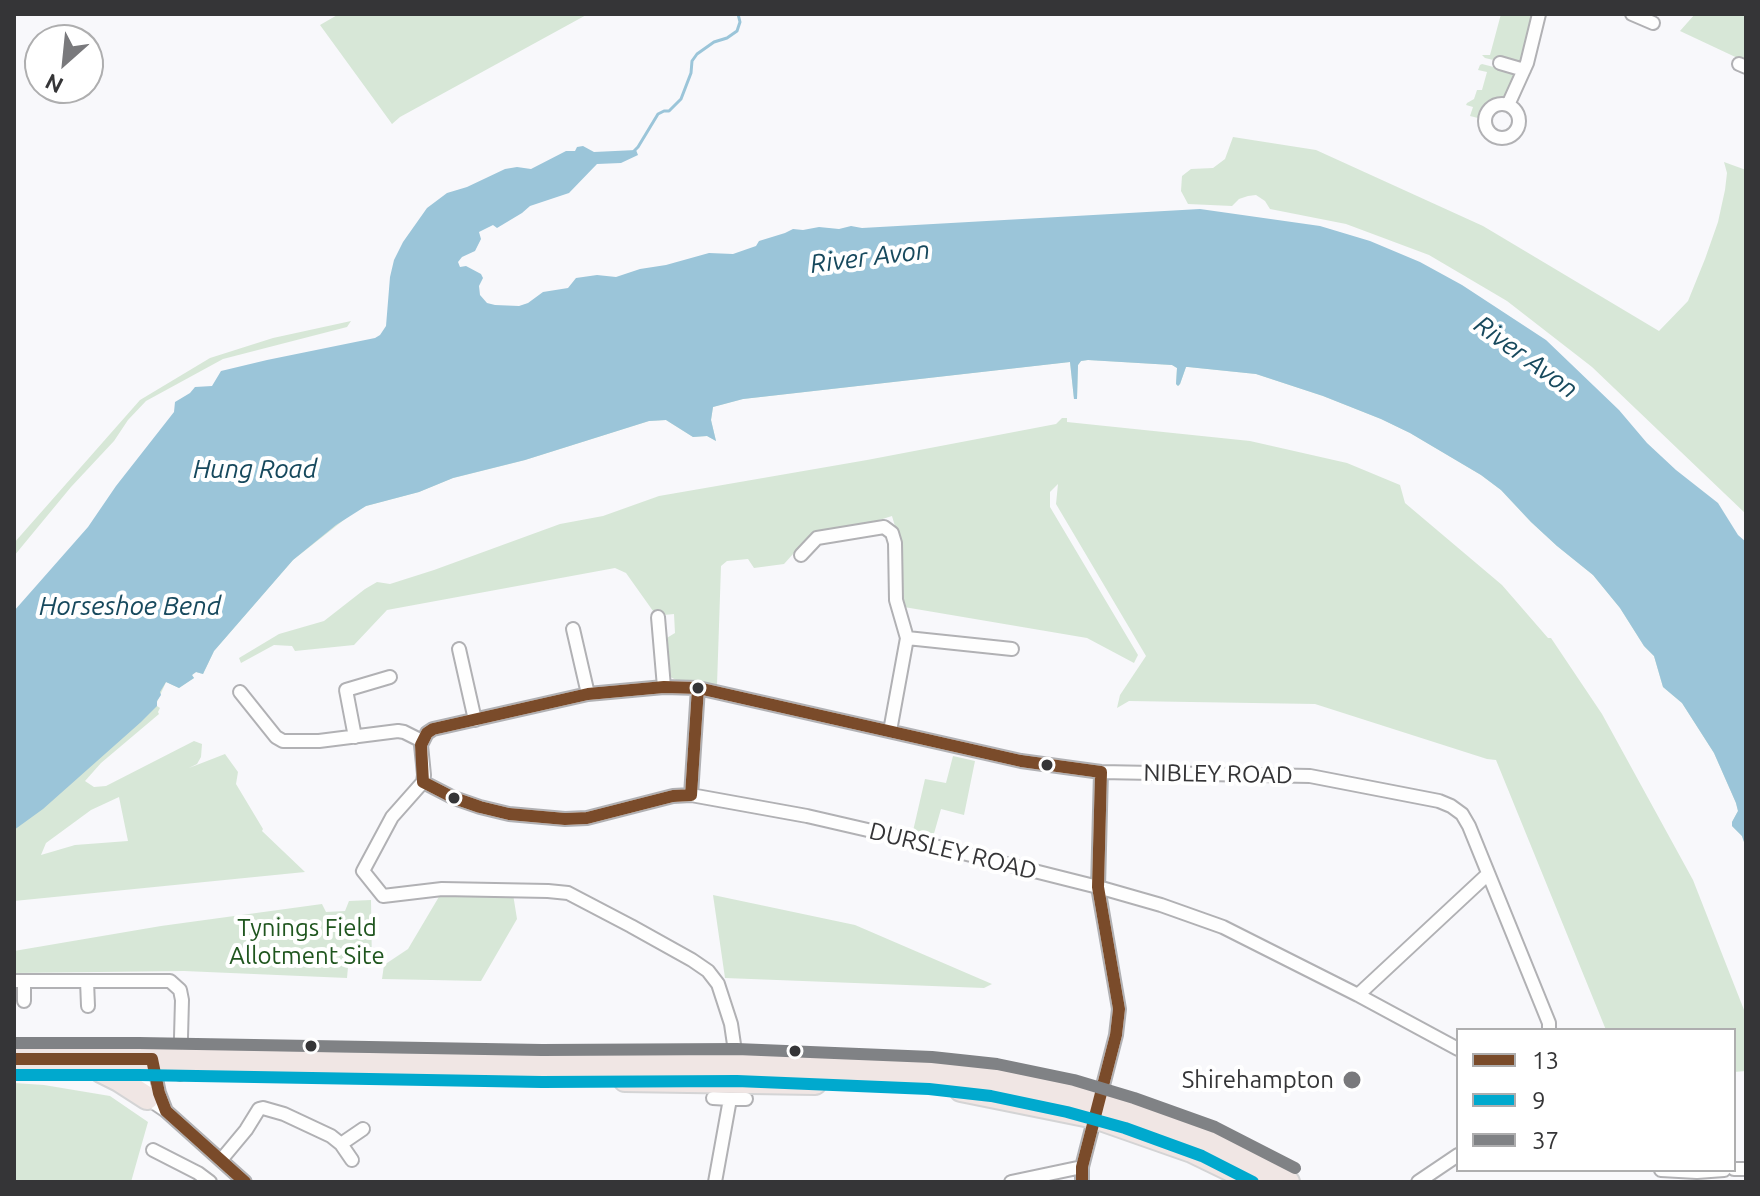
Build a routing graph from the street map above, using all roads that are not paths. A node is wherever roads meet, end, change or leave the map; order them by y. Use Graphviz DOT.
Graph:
graph roads {
  1 [pos="1539,14"];
  2 [pos="1632,14"];
  3 [pos="1653,23"];
  4 [pos="1500,63"];
  5 [pos="1524,70"];
  6 [pos="1508,105"];
  7 [pos="801,555"];
  8 [pos="658,617"];
  9 [pos="573,629"];
  10 [pos="907,638"];
  11 [pos="459,649"];
  12 [pos="1012,649"];
  13 [pos="390,677"];
  14 [pos="664,687"];
  15 [pos="698,688"];
  16 [pos="240,692"];
  17 [pos="588,694"];
  18 [pos="262,695"];
  19 [pos="250,705"];
  20 [pos="475,720"];
  21 [pos="890,731"];
  22 [pos="355,737"];
  23 [pos="422,741"];
  24 [pos="1101,772"];
  25 [pos="423,782"];
  26 [pos="691,795"];
  27 [pos="1488,874"];
  28 [pos="1098,887"];
  29 [pos="19,981"];
  30 [pos="87,981"];
  31 [pos="1358,995"];
  32 [pos="24,1001"];
  33 [pos="88,1006"];
  34 [pos="1549,1028"];
  35 [pos="1456,1048"];
  36 [pos="14,1059"];
  37 [pos="737,1065"];
  38 [pos="147,1066"];
  39 [pos="14,1067"];
  40 [pos="180,1067"];
  41 [pos="101,1071"];
  42 [pos="147,1098"];
  43 [pos="713,1098"];
  44 [pos="730,1099"];
  45 [pos="746,1099"];
  46 [pos="1097,1110"];
  47 [pos="166,1111"];
  48 [pos="363,1129"];
  49 [pos="341,1144"];
  50 [pos="153,1150"];
  51 [pos="1456,1156"];
  52 [pos="221,1160"];
  53 [pos="352,1160"];
  54 [pos="1082,1167"];
  55 [pos="1671,1172"];
  56 [pos="1697,1177"];
  57 [pos="210,1182"];
  58 [pos="245,1182"];
  59 [pos="715,1182"];
  60 [pos="1011,1182"];
  61 [pos="1082,1182"];
  62 [pos="1256,1182"];
  63 [pos="1288,1182"];
  64 [pos="1418,1182"];
  1 -- 5 [label="street"];
  2 -- 3 [label="street"];
  4 -- 5 [label="street"];
  5 -- 6 [label="street"];
  7 -- 10 [label="street"];
  8 -- 14 [label="street"];
  9 -- 17 [label="street"];
  10 -- 12 [label="street"];
  10 -- 21 [label="street"];
  11 -- 20 [label="street"];
  13 -- 22 [label="street"];
  14 -- 15 [label="street, NIBLEY ROAD"];
  14 -- 17 [label="street, NIBLEY ROAD"];
  15 -- 21 [label="street, NIBLEY ROAD"];
  15 -- 26 [label="street"];
  16 -- 19 [label="street"];
  17 -- 20 [label="street, NIBLEY ROAD"];
  18 -- 19 [label="street"];
  19 -- 22 [label="street"];
  20 -- 23 [label="street, NIBLEY ROAD"];
  21 -- 24 [label="street, NIBLEY ROAD"];
  22 -- 23 [label="street"];
  23 -- 25 [label="street"];
  24 -- 27 [label="street, NIBLEY ROAD"];
  24 -- 28 [label="street"];
  25 -- 26 [label="street, DURSLEY ROAD"];
  25 -- 37 [label="street"];
  26 -- 28 [label="street, DURSLEY ROAD"];
  27 -- 31 [label="street"];
  27 -- 34 [label="street, NIBLEY ROAD"];
  28 -- 31 [label="street, DURSLEY ROAD"];
  28 -- 46 [label="street"];
  29 -- 30 [label="street"];
  29 -- 32 [label="street"];
  30 -- 33 [label="street"];
  30 -- 40 [label="street"];
  31 -- 35 [label="street, DURSLEY ROAD"];
  36 -- 38 [label="highway"];
  37 -- 40 [label="highway"];
  37 -- 46 [label="highway"];
  38 -- 40 [label="highway"];
  38 -- 41 [label="highway"];
  38 -- 42 [label="street"];
  38 -- 47 [label="street"];
  39 -- 41 [label="highway"];
  40 -- 46 [label="highway"];
  41 -- 42 [label="highway"];
  42 -- 47 [label="street"];
  43 -- 44 [label="street"];
  44 -- 45 [label="street"];
  44 -- 59 [label="street"];
  46 -- 54 [label="street"];
  46 -- 62 [label="highway"];
  46 -- 63 [label="highway"];
  47 -- 52 [label="street"];
  48 -- 49 [label="street"];
  49 -- 52 [label="street"];
  49 -- 53 [label="street"];
  50 -- 57 [label="street"];
  51 -- 64 [label="street"];
  52 -- 58 [label="street"];
  54 -- 60 [label="street"];
  54 -- 61 [label="street"];
  55 -- 56 [label="street"];
}
